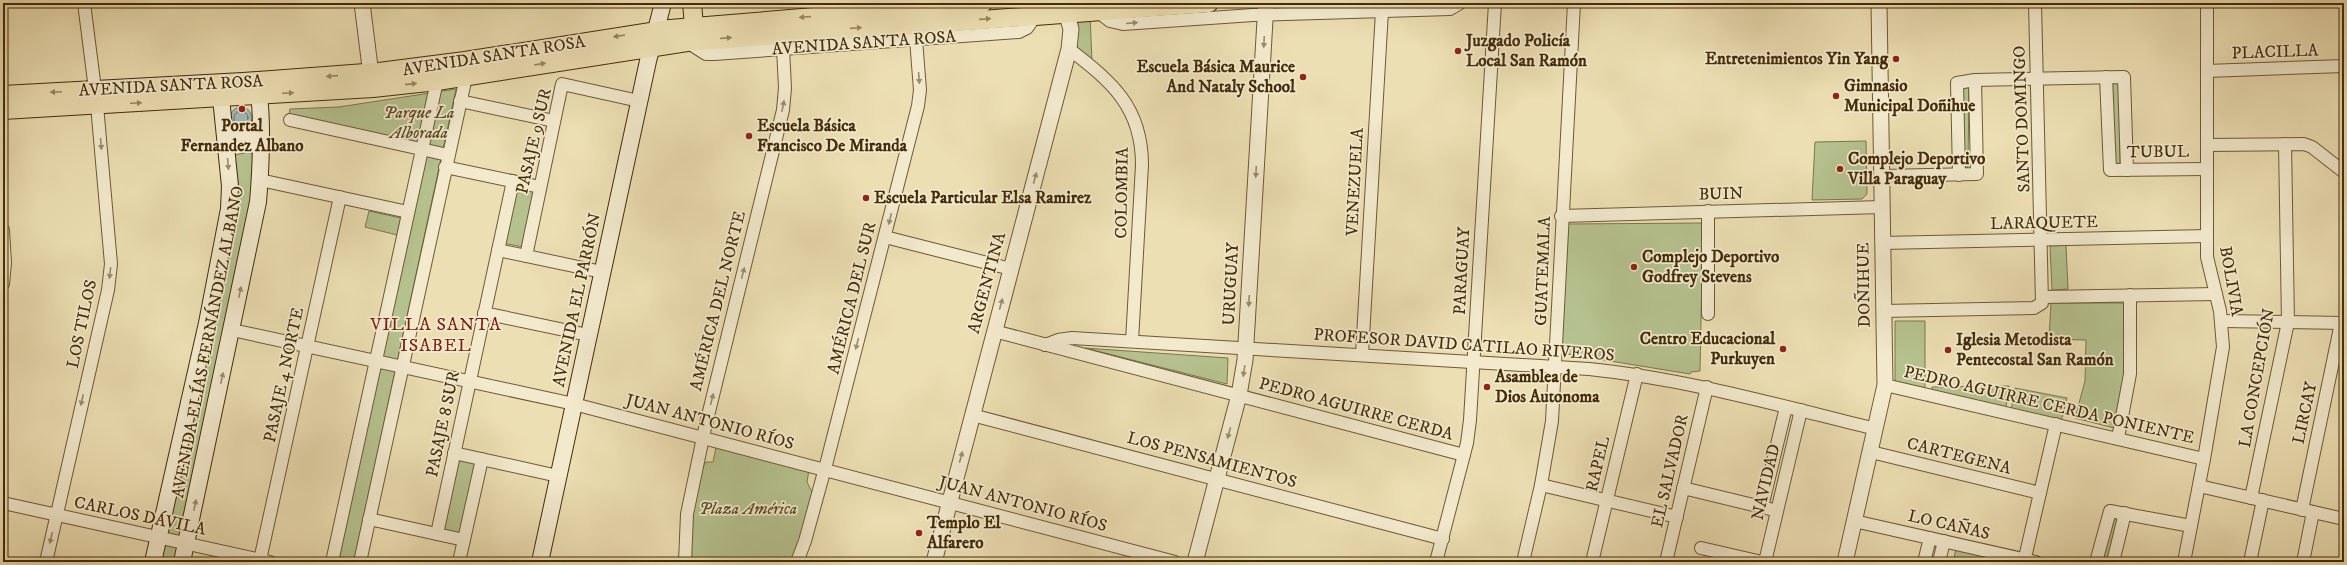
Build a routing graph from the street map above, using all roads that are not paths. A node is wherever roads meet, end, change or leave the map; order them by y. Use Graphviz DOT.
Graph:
graph roads {
  1 [pos="84,3"];
  2 [pos="362,3"];
  3 [pos="663,3"];
  4 [pos="692,3"];
  5 [pos="983,3"];
  6 [pos="1209,3"];
  7 [pos="1460,3"];
  8 [pos="1495,3"];
  9 [pos="1574,3"];
  10 [pos="1879,3"];
  11 [pos="2035,3"];
  12 [pos="2207,3"];
  13 [pos="1064,8"];
  14 [pos="1266,9"];
  15 [pos="1043,11"];
  16 [pos="1097,11"];
  17 [pos="1382,11"];
  18 [pos="691,34"];
  19 [pos="653,38"];
  20 [pos="916,39"];
  21 [pos="783,49"];
  22 [pos="1069,49"];
  23 [pos="2344,66"];
  24 [pos="2207,71"];
  25 [pos="466,77"];
  26 [pos="2106,77"];
  27 [pos="2038,78"];
  28 [pos="372,80"];
  29 [pos="1975,80"];
  30 [pos="437,81"];
  31 [pos="252,86"];
  32 [pos="3,95"];
  33 [pos="96,97"];
  34 [pos="221,98"];
  35 [pos="639,101"];
  36 [pos="460,102"];
  37 [pos="3,110"];
  38 [pos="290,120"];
  39 [pos="554,121"];
  40 [pos="2285,144"];
  41 [pos="227,145"];
  42 [pos="2207,145"];
  43 [pos="260,149"];
  44 [pos="422,149"];
  45 [pos="447,161"];
  46 [pos="2207,169"];
  47 [pos="2127,170"];
  48 [pos="2344,172"];
  49 [pos="1958,175"];
  50 [pos="1881,176"];
  51 [pos="260,180"];
  52 [pos="513,181"];
  53 [pos="540,187"];
  54 [pos="340,197"];
  55 [pos="1882,207"];
  56 [pos="1708,211"];
  57 [pos="408,212"];
  58 [pos="1562,216"];
  59 [pos="3,230"];
  60 [pos="2207,236"];
  61 [pos="885,237"];
  62 [pos="2042,240"];
  63 [pos="1882,243"];
  64 [pos="498,250"];
  65 [pos="526,256"];
  66 [pos="1011,269"];
  67 [pos="602,272"];
  68 [pos="3,284"];
  69 [pos="2216,294"];
  70 [pos="2130,295"];
  71 [pos="2042,301"];
  72 [pos="1883,310"];
  73 [pos="484,312"];
  74 [pos="1708,314"];
  75 [pos="2222,321"];
  76 [pos="2288,322"];
  77 [pos="2342,323"];
  78 [pos="232,330"];
  79 [pos="994,331"];
  80 [pos="588,335"];
  81 [pos="1132,341"];
  82 [pos="1045,345"];
  83 [pos="307,346"];
  84 [pos="1246,347"];
  85 [pos="1362,354"];
  86 [pos="376,361"];
  87 [pos="1473,361"];
  88 [pos="402,367"];
  89 [pos="1556,367"];
  90 [pos="1637,374"];
  91 [pos="470,381"];
  92 [pos="1885,385"];
  93 [pos="1707,387"];
  94 [pos="1239,395"];
  95 [pos="574,404"];
  96 [pos="1786,407"];
  97 [pos="1800,410"];
  98 [pos="972,415"];
  99 [pos="2056,424"];
  100 [pos="1876,429"];
  101 [pos="703,437"];
  102 [pos="2118,438"];
  103 [pos="1871,452"];
  104 [pos="454,453"];
  105 [pos="1464,455"];
  106 [pos="482,459"];
  107 [pos="2204,459"];
  108 [pos="825,469"];
  109 [pos="558,476"];
  110 [pos="1217,478"];
  111 [pos="1541,484"];
  112 [pos="2199,486"];
  113 [pos="1683,488"];
  114 [pos="2040,493"];
  115 [pos="2257,499"];
  116 [pos="1606,500"];
  117 [pos="950,502"];
  118 [pos="3,503"];
  119 [pos="1762,507"];
  120 [pos="1777,511"];
  121 [pos="2308,511"];
  122 [pos="2125,513"];
  123 [pos="56,515"];
  124 [pos="1676,517"];
  125 [pos="369,519"];
  126 [pos="2344,520"];
  127 [pos="1854,521"];
  128 [pos="2191,526"];
  129 [pos="437,534"];
  130 [pos="158,537"];
  131 [pos="1930,538"];
  132 [pos="1443,539"];
  133 [pos="464,540"];
  134 [pos="1944,541"];
  135 [pos="186,544"];
  136 [pos="1700,548"];
  137 [pos="265,561"];
  138 [pos="2028,561"];
  139 [pos="46,562"];
  140 [pos="153,562"];
  141 [pos="182,562"];
  142 [pos="332,562"];
  143 [pos="360,562"];
  144 [pos="459,562"];
  145 [pos="540,562"];
  146 [pos="685,562"];
  147 [pos="797,562"];
  148 [pos="934,562"];
  149 [pos="1176,562"];
  150 [pos="1195,562"];
  151 [pos="1436,562"];
  152 [pos="1523,562"];
  153 [pos="1592,562"];
  154 [pos="1666,562"];
  155 [pos="1762,562"];
  156 [pos="1765,562"];
  157 [pos="1845,562"];
  158 [pos="1924,562"];
  159 [pos="1939,562"];
  160 [pos="2096,562"];
  161 [pos="2113,562"];
  162 [pos="2184,562"];
  163 [pos="2250,562"];
  164 [pos="2303,562"];
  1 -- 33 [label="street, LOS TILOS"];
  2 -- 28 [label="street"];
  3 -- 19 [label="main road, AVENIDA EL PARRÓN"];
  4 -- 18 [label="main road"];
  5 -- 18 [label="main road, AVENIDA SANTA ROSA, one-way"];
  6 -- 16 [label="main road, AVENIDA SANTA ROSA"];
  7 -- 17 [label="street"];
  8 -- 87 [label="street, PARAGUAY"];
  9 -- 58 [label="street, GUATEMALA"];
  10 -- 50 [label="street, DOÑIHUE"];
  11 -- 27 [label="street, SANTO DOMINGO"];
  12 -- 24 [label="street, BOLIVIA"];
  13 -- 15 [label="main road, AVENIDA SANTA ROSA"];
  13 -- 16 [label="main road, AVENIDA SANTA ROSA"];
  13 -- 22 [label="street, ARGENTINA"];
  16 -- 14 [label="street, one-way"];
  14 -- 17 [label="street"];
  14 -- 84 [label="street, URUGUAY, one-way"];
  18 -- 15 [label="main road, AVENIDA SANTA ROSA, one-way"];
  15 -- 20 [label="street, AVENIDA SANTA ROSA"];
  17 -- 85 [label="street, VENEZUELA"];
  18 -- 19 [label="main road, AVENIDA SANTA ROSA"];
  18 -- 21 [label="street, AVENIDA SANTA ROSA"];
  25 -- 19 [label="main road, AVENIDA SANTA ROSA, one-way"];
  19 -- 28 [label="main road, AVENIDA SANTA ROSA, one-way"];
  19 -- 35 [label="main road, AVENIDA EL PARRÓN"];
  20 -- 21 [label="street, AVENIDA SANTA ROSA"];
  20 -- 61 [label="street, AMÉRICA DEL SUR, one-way"];
  101 -- 21 [label="street, AMÉRICA DEL NORTE, one-way"];
  66 -- 22 [label="street, ARGENTINA, one-way"];
  22 -- 81 [label="street, COLOMBIA"];
  23 -- 24 [label="street, PLACILLA"];
  24 -- 42 [label="street, BOLIVIA"];
  25 -- 30 [label="main road, AVENIDA SANTA ROSA"];
  25 -- 36 [label="street"];
  26 -- 27 [label="street"];
  26 -- 47 [label="street, TUBUL"];
  26 -- 47 [label="street"];
  27 -- 29 [label="street"];
  27 -- 62 [label="street, SANTO DOMINGO"];
  28 -- 30 [label="main road, AVENIDA SANTA ROSA, one-way"];
  28 -- 31 [label="main road, AVENIDA SANTA ROSA"];
  29 -- 49 [label="street"];
  29 -- 49 [label="street"];
  30 -- 44 [label="street"];
  31 -- 33 [label="main road, AVENIDA SANTA ROSA"];
  31 -- 34 [label="main road, AVENIDA SANTA ROSA"];
  31 -- 43 [label="main road, AVENIDA ELÍAS FERNÁNDEZ ALBANO"];
  33 -- 32 [label="main road, AVENIDA SANTA ROSA, one-way"];
  33 -- 34 [label="main road, AVENIDA SANTA ROSA, one-way"];
  33 -- 37 [label="main road, AVENIDA SANTA ROSA"];
  33 -- 123 [label="street, LOS TILOS, one-way"];
  34 -- 41 [label="main road, AVENIDA ELÍAS FERNÁNDEZ ALBANO"];
  35 -- 39 [label="street, PASAJE 9 SUR"];
  35 -- 67 [label="main road, AVENIDA EL PARRÓN"];
  36 -- 39 [label="street"];
  36 -- 45 [label="street"];
  38 -- 44 [label="street"];
  39 -- 53 [label="street, PASAJE 9 SUR"];
  40 -- 42 [label="street"];
  40 -- 48 [label="street"];
  40 -- 76 [label="street, LA CONCEPCIÓN"];
  41 -- 43 [label="main road"];
  41 -- 130 [label="main road, AVENIDA ELÍAS FERNÁNDEZ ALBANO, one-way"];
  42 -- 46 [label="street, BOLIVIA"];
  43 -- 51 [label="main road, AVENIDA ELÍAS FERNÁNDEZ ALBANO"];
  44 -- 45 [label="street"];
  44 -- 57 [label="street"];
  45 -- 52 [label="street"];
  45 -- 88 [label="street"];
  46 -- 47 [label="street, TUBUL"];
  46 -- 60 [label="street, BOLIVIA"];
  49 -- 50 [label="street"];
  50 -- 55 [label="street, DOÑIHUE"];
  51 -- 54 [label="street"];
  78 -- 51 [label="main road, AVENIDA ELÍAS FERNÁNDEZ ALBANO, one-way"];
  52 -- 53 [label="street"];
  52 -- 64 [label="street, PASAJE 8 SUR"];
  53 -- 65 [label="street, PASAJE 9 SUR"];
  54 -- 57 [label="street"];
  54 -- 83 [label="street, PASAJE 4 NORTE"];
  55 -- 56 [label="street, BUIN"];
  55 -- 63 [label="street, DOÑIHUE"];
  56 -- 58 [label="street, BUIN"];
  56 -- 74 [label="street"];
  57 -- 86 [label="street"];
  58 -- 89 [label="street, GUATEMALA"];
  59 -- 68 [label="street"];
  60 -- 62 [label="street, LARAQUETE"];
  60 -- 69 [label="street, BOLIVIA"];
  61 -- 66 [label="street"];
  61 -- 108 [label="street, AMÉRICA DEL SUR, one-way"];
  62 -- 63 [label="street, LARAQUETE"];
  62 -- 71 [label="street, SANTO DOMINGO"];
  63 -- 72 [label="street, DOÑIHUE"];
  64 -- 65 [label="street"];
  64 -- 73 [label="street, PASAJE 8 SUR"];
  65 -- 67 [label="street"];
  79 -- 66 [label="street, ARGENTINA, one-way"];
  67 -- 80 [label="main road, AVENIDA EL PARRÓN"];
  69 -- 70 [label="street"];
  69 -- 75 [label="street, BOLIVIA"];
  70 -- 71 [label="street"];
  70 -- 102 [label="street"];
  71 -- 72 [label="street"];
  72 -- 92 [label="street, DOÑIHUE"];
  73 -- 80 [label="street"];
  73 -- 91 [label="street, PASAJE 8 SUR"];
  75 -- 76 [label="street"];
  75 -- 107 [label="street, BOLIVIA"];
  76 -- 77 [label="street"];
  76 -- 115 [label="street, LA CONCEPCIÓN"];
  77 -- 121 [label="street, LIRCAY"];
  78 -- 83 [label="street, JUAN ANTONIO RÍOS"];
  135 -- 78 [label="main road, AVENIDA ELÍAS FERNÁNDEZ ALBANO, one-way"];
  79 -- 82 [label="street"];
  79 -- 98 [label="street, ARGENTINA"];
  80 -- 95 [label="main road, AVENIDA EL PARRÓN"];
  81 -- 82 [label="street, PROFESOR DAVID CATILAO RIVEROS"];
  81 -- 84 [label="street, PROFESOR DAVID CATILAO RIVEROS"];
  82 -- 94 [label="street"];
  83 -- 86 [label="street, JUAN ANTONIO RÍOS"];
  83 -- 137 [label="street, PASAJE 4 NORTE"];
  84 -- 85 [label="street, PROFESOR DAVID CATILAO RIVEROS"];
  84 -- 94 [label="street, URUGUAY, one-way"];
  85 -- 87 [label="street, PROFESOR DAVID CATILAO RIVEROS"];
  86 -- 88 [label="street, JUAN ANTONIO RÍOS"];
  86 -- 142 [label="street"];
  87 -- 89 [label="street, PROFESOR DAVID CATILAO RIVEROS"];
  87 -- 105 [label="street, PARAGUAY"];
  88 -- 91 [label="street, JUAN ANTONIO RÍOS"];
  88 -- 125 [label="street"];
  89 -- 90 [label="street, PROFESOR DAVID CATILAO RIVEROS"];
  89 -- 111 [label="street, GUATEMALA"];
  90 -- 93 [label="street, PROFESOR DAVID CATILAO RIVEROS"];
  90 -- 116 [label="street, RAPEL"];
  91 -- 95 [label="street, JUAN ANTONIO RÍOS"];
  91 -- 104 [label="street, PASAJE 8 SUR"];
  92 -- 99 [label="street, PEDRO AGUIRRE CERDA PONIENTE"];
  92 -- 100 [label="street, DOÑIHUE"];
  93 -- 96 [label="street, PROFESOR DAVID CATILAO RIVEROS"];
  93 -- 113 [label="street, EL SALVADOR"];
  94 -- 105 [label="street, PEDRO AGUIRRE CERDA"];
  94 -- 110 [label="street, URUGUAY, one-way"];
  95 -- 101 [label="street, JUAN ANTONIO RÍOS"];
  95 -- 109 [label="main road, AVENIDA EL PARRÓN"];
  96 -- 97 [label="street, PROFESOR DAVID CATILAO RIVEROS"];
  96 -- 119 [label="street, NAVIDAD"];
  97 -- 100 [label="street, PROFESOR DAVID CATILAO RIVEROS"];
  97 -- 120 [label="street, NAVIDAD"];
  98 -- 110 [label="street, LOS PENSAMIENTOS"];
  117 -- 98 [label="street, ARGENTINA, one-way"];
  99 -- 102 [label="street, PEDRO AGUIRRE CERDA PONIENTE"];
  99 -- 114 [label="street"];
  100 -- 103 [label="street, DOÑIHUE"];
  101 -- 108 [label="street, JUAN ANTONIO RÍOS"];
  101 -- 146 [label="street, AMÉRICA DEL NORTE"];
  102 -- 107 [label="street, PEDRO AGUIRRE CERDA PONIENTE"];
  103 -- 114 [label="street, CARTEGENA"];
  103 -- 127 [label="street, DOÑIHUE"];
  104 -- 106 [label="street"];
  104 -- 129 [label="street, PASAJE 8 SUR"];
  105 -- 132 [label="street, PARAGUAY"];
  106 -- 109 [label="street"];
  106 -- 133 [label="street"];
  107 -- 112 [label="street, BOLIVIA"];
  108 -- 117 [label="street, JUAN ANTONIO RÍOS"];
  108 -- 147 [label="street, AMÉRICA DEL SUR"];
  109 -- 145 [label="main road, AVENIDA EL PARRÓN"];
  110 -- 132 [label="street, LOS PENSAMIENTOS"];
  110 -- 150 [label="street, URUGUAY"];
  111 -- 116 [label="street"];
  111 -- 152 [label="street, GUATEMALA"];
  112 -- 115 [label="street"];
  112 -- 128 [label="street, BOLIVIA"];
  113 -- 119 [label="street"];
  113 -- 124 [label="street, EL SALVADOR"];
  114 -- 138 [label="street"];
  115 -- 121 [label="street"];
  115 -- 163 [label="street, LA CONCEPCIÓN"];
  116 -- 124 [label="street"];
  116 -- 153 [label="street, RAPEL"];
  117 -- 148 [label="street, ARGENTINA"];
  117 -- 149 [label="street, JUAN ANTONIO RÍOS"];
  118 -- 123 [label="street, CARLOS DÁVILA"];
  119 -- 120 [label="street"];
  120 -- 156 [label="street, NAVIDAD"];
  121 -- 126 [label="street"];
  121 -- 164 [label="street, LIRCAY"];
  122 -- 128 [label="street"];
  122 -- 160 [label="street"];
  122 -- 161 [label="street"];
  123 -- 130 [label="street, CARLOS DÁVILA"];
  123 -- 139 [label="street, LOS TILOS, one-way"];
  124 -- 154 [label="street, EL SALVADOR"];
  125 -- 129 [label="street"];
  125 -- 143 [label="street"];
  127 -- 131 [label="street, LO CAÑAS"];
  127 -- 157 [label="street, DOÑIHUE"];
  128 -- 162 [label="street, BOLIVIA"];
  129 -- 133 [label="street"];
  130 -- 135 [label="street, CARLOS DÁVILA"];
  130 -- 140 [label="main road, AVENIDA ELÍAS FERNÁNDEZ ALBANO"];
  131 -- 134 [label="street, LO CAÑAS"];
  131 -- 158 [label="street"];
  132 -- 151 [label="street, PARAGUAY"];
  133 -- 144 [label="street"];
  134 -- 138 [label="street, LO CAÑAS"];
  134 -- 159 [label="street"];
  135 -- 137 [label="street, CARLOS DÁVILA"];
  135 -- 141 [label="main road, AVENIDA ELÍAS FERNÁNDEZ ALBANO"];
  136 -- 155 [label="street"];
}
